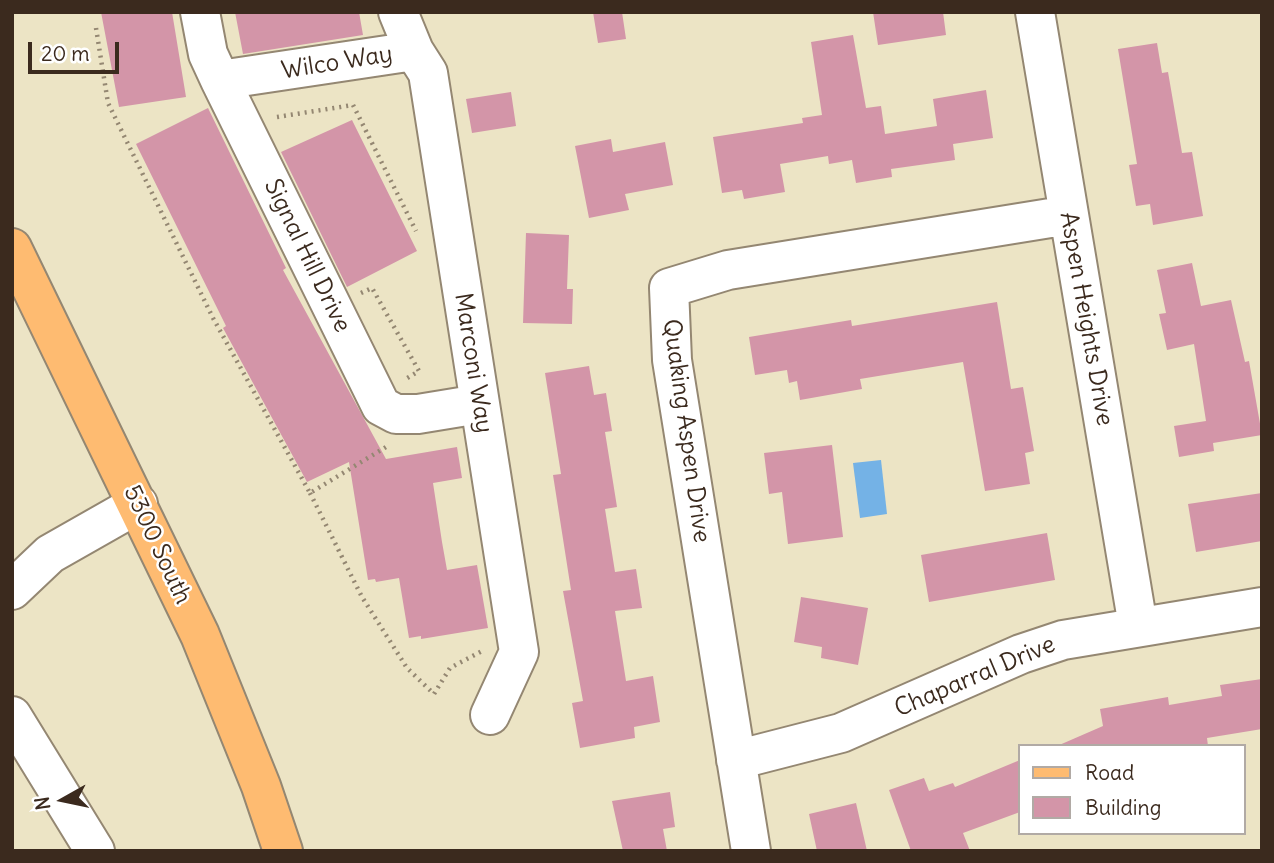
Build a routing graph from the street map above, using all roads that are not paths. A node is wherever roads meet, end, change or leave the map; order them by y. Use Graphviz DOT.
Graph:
graph roads {
  1 [pos="200,12"];
  2 [pos="398,12"];
  3 [pos="1035,12"];
  4 [pos="414,51"];
  5 [pos="220,80"];
  6 [pos="1069,215"];
  7 [pos="12,248"];
  8 [pos="479,404"];
  9 [pos="138,504"];
  10 [pos="12,590"];
  11 [pos="1262,607"];
  12 [pos="1138,626"];
  13 [pos="490,715"];
  14 [pos="12,716"];
  15 [pos="736,760"];
  16 [pos="95,851"];
  17 [pos="283,851"];
  18 [pos="751,851"];
  1 -- 5 [label="street, Signal Hill Drive"];
  2 -- 4 [label="street, Marconi Way"];
  3 -- 6 [label="street, Aspen Heights Drive"];
  4 -- 5 [label="street, Wilco Way"];
  4 -- 8 [label="street, Marconi Way"];
  5 -- 8 [label="street, Signal Hill Drive"];
  6 -- 12 [label="street, Aspen Heights Drive"];
  6 -- 15 [label="street, Quaking Aspen Drive"];
  7 -- 9 [label="main road, 5300 South"];
  8 -- 13 [label="street, Marconi Way"];
  9 -- 10 [label="street"];
  9 -- 17 [label="main road, 5300 South"];
  11 -- 12 [label="street, Chaparral Drive"];
  12 -- 15 [label="street, Chaparral Drive"];
  14 -- 16 [label="street"];
  15 -- 18 [label="street, Quaking Aspen Drive"];
}
